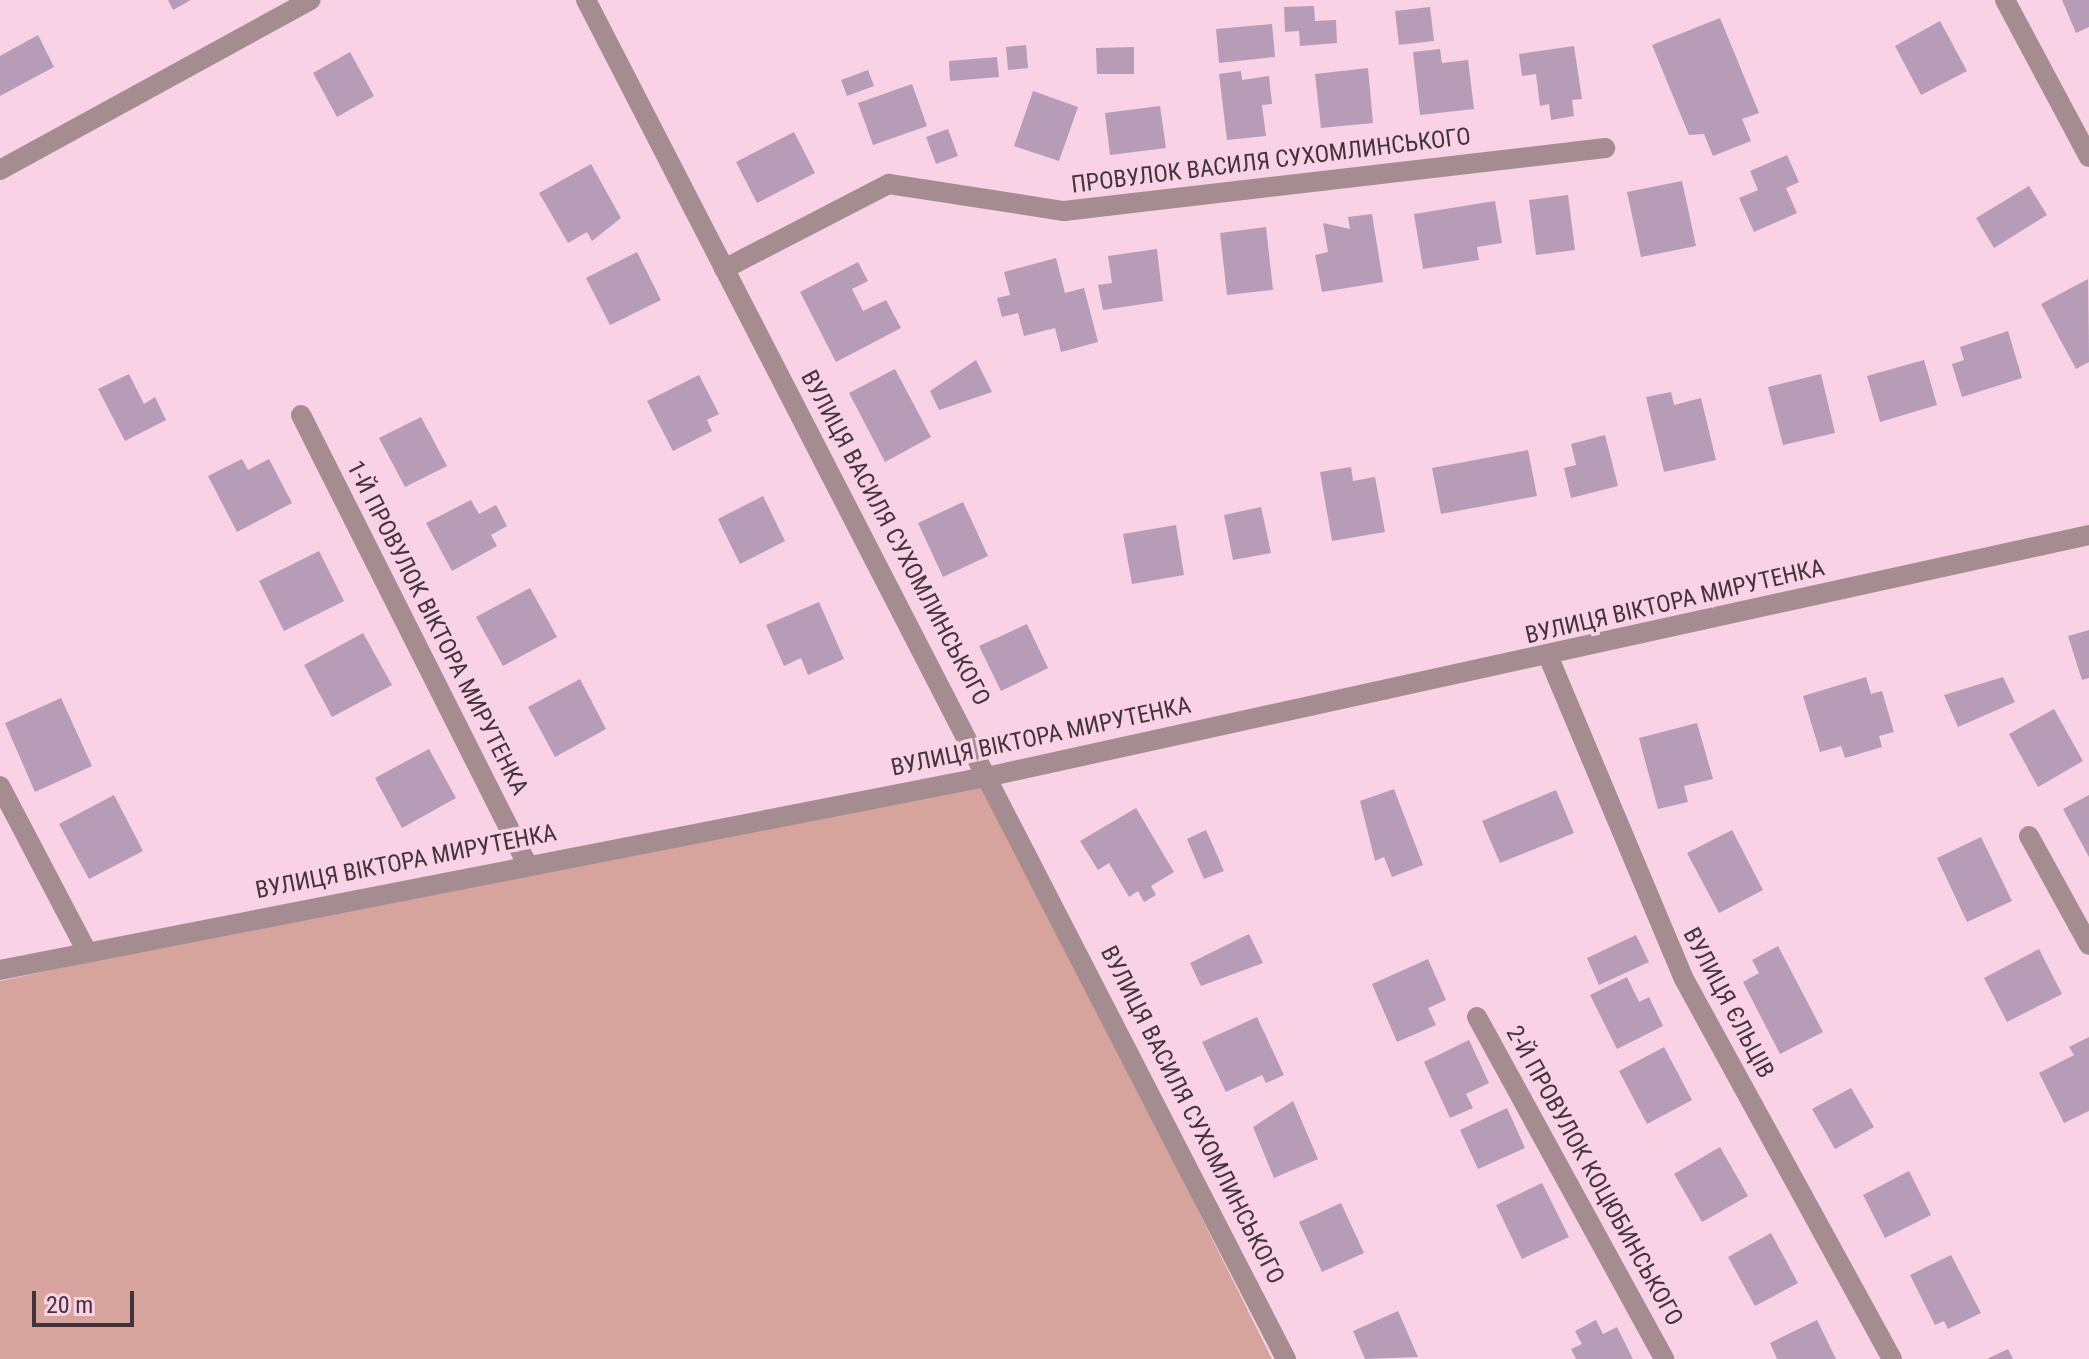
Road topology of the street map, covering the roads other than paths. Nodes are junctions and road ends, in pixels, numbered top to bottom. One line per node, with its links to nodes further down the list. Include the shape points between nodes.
1 (311, 0): 6 (street)
2 (586, 0): 7 (street, ВУЛИЦЯ ВАСИЛЯ СУХОМЛИНСЬКОГО)
3 (2005, 0): 5 (street)
4 (1605, 148): 7 (street, ПРОВУЛОК ВАСИЛЯ СУХОМЛИНСЬКОГО, via 1064,211 889,184)
5 (2089, 157)
6 (0, 170)
7 (724, 269): 11 (street, ВУЛИЦЯ ВАСИЛЯ СУХОМЛИНСЬКОГО)
8 (301, 415): 14 (street, 1-Й ПРОВУЛОК ВІКТОРА МИРУТЕНКА)
9 (2089, 535): 10 (street, ВУЛИЦЯ ВІКТОРА МИРУТЕНКА)
10 (1549, 658): 11 (street, ВУЛИЦЯ ВІКТОРА МИРУТЕНКА); 21 (street, ВУЛИЦЯ ЄЛЬЦІВ, via 1684,979)
11 (991, 776): 14 (street, ВУЛИЦЯ ВІКТОРА МИРУТЕНКА); 19 (street, ВУЛИЦЯ ВАСИЛЯ СУХОМЛИНСЬКОГО)
12 (0, 786): 16 (street)
13 (2029, 836): 15 (street)
14 (527, 864): 16 (street, ВУЛИЦЯ ВІКТОРА МИРУТЕНКА)
15 (2089, 945)
16 (87, 952): 17 (street, ВУЛИЦЯ ВІКТОРА МИРУТЕНКА)
17 (0, 970)
18 (1477, 1017): 20 (street, 2-Й ПРОВУЛОК КОЦЮБИНСЬКОГО)
19 (1286, 1359)
20 (1664, 1359)
21 (1892, 1359)

